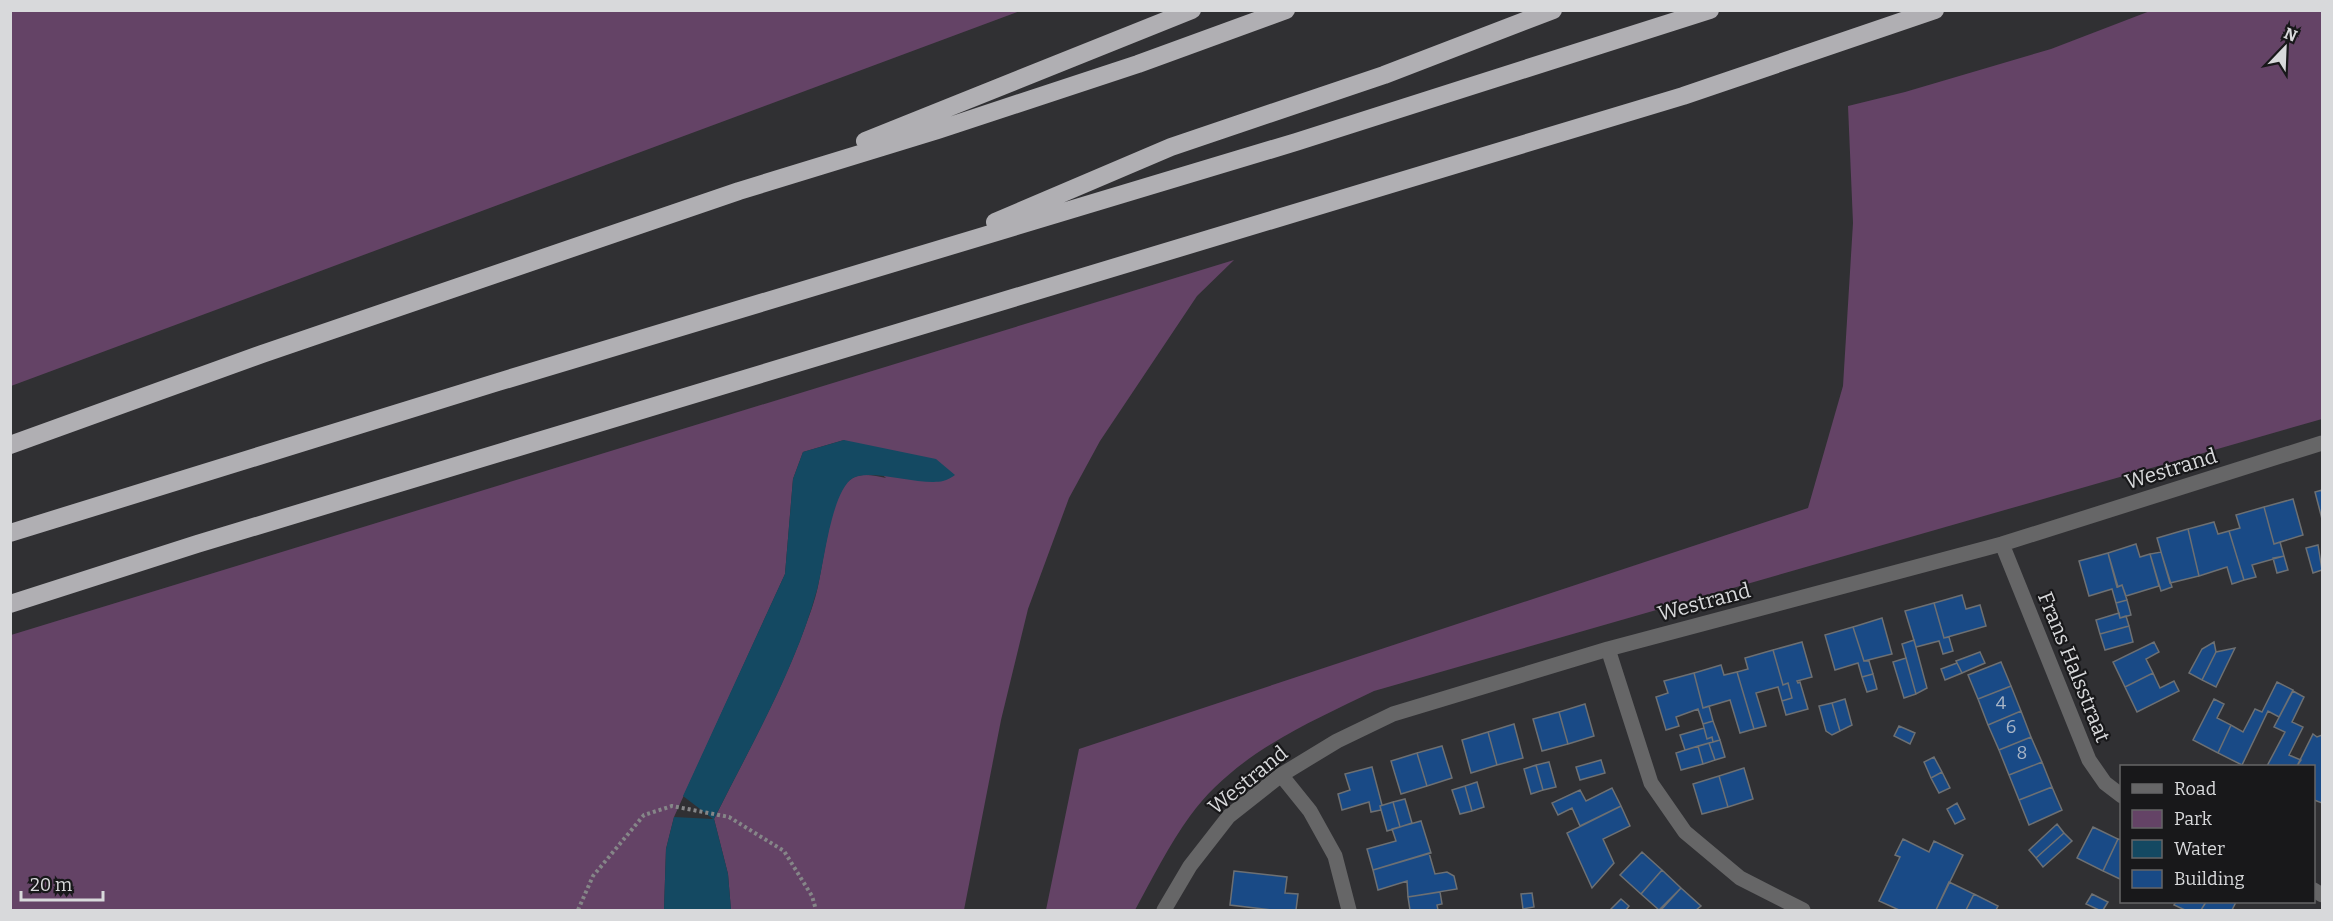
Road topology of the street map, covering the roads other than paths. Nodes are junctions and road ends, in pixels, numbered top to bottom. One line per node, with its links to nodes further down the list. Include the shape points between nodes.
1 (1192, 10): 6 (highway)
2 (1286, 10): 6 (highway, via 1049,93)
3 (1553, 10): 7 (highway, via 1383,75 1172,147)
4 (1710, 10): 7 (highway, via 1296,142)
5 (1935, 10): 12 (highway, via 1683,96 197,544)
6 (739, 191): 9 (highway, via 273,350)
7 (910, 258): 10 (highway)
8 (2322, 444): 11 (street, Westrand)
9 (10, 445)
10 (10, 533)
11 (2002, 544): 13 (street, Westrand); 15 (street, Frans Halsstraat, via 2083,747 2097,772)
12 (10, 604)
13 (1608, 649): 14 (street, Westrand, via 1393,714 1337,741); 18 (street, via 1651,783 1684,832 1740,878)
14 (1281, 775): 16 (street, Westrand, via 1229,816 1190,866); 17 (street, via 1310,811 1335,856)
15 (2120, 796)
16 (1164, 910)
17 (1349, 910)
18 (1803, 910)

